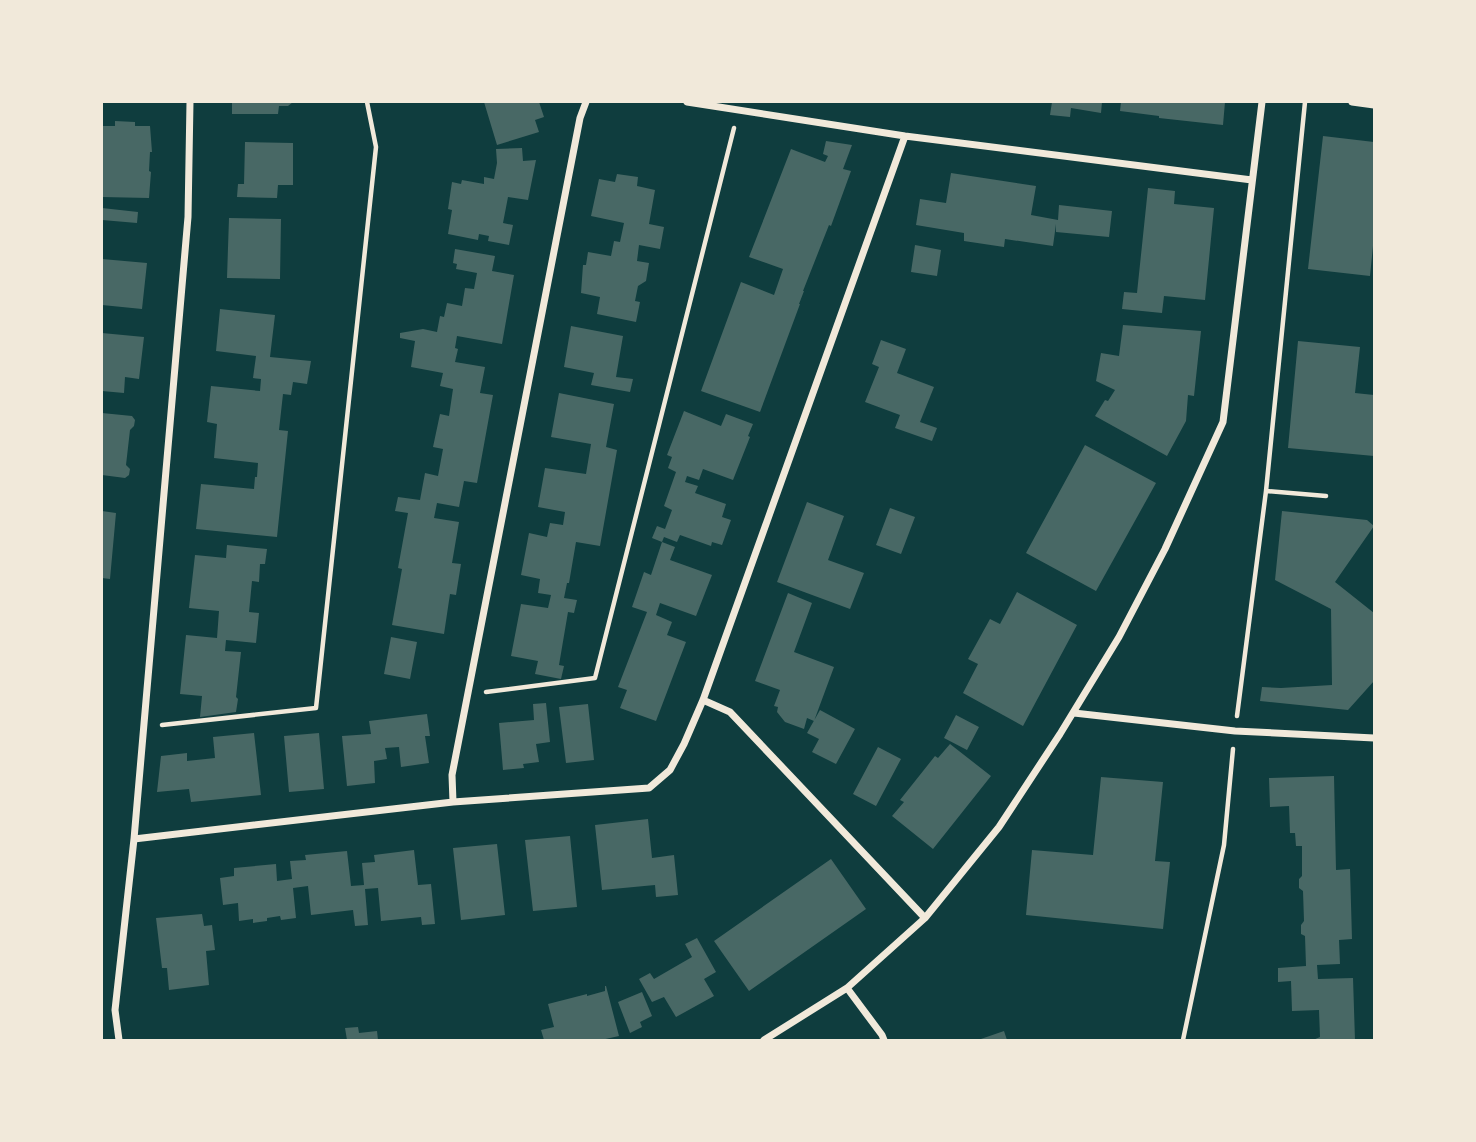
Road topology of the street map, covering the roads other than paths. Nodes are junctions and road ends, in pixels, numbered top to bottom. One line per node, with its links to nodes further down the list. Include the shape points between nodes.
1 (190, 102): 13 (street, via 188,217)
2 (586, 102): 12 (street, via 452,775)
3 (687, 102): 7 (street)
4 (1262, 102): 8 (street)
5 (1352, 102): 6 (street)
6 (1374, 105)
7 (905, 136): 8 (street); 9 (street)
8 (1252, 180): 10 (street, via 1223,422 1165,549)
9 (703, 701): 12 (street, via 670,770 649,788); 14 (street, via 730,712)
10 (1074, 713): 11 (street, via 1235,731); 14 (street, via 999,827)
11 (1374, 738)
12 (453, 802): 13 (street)
13 (134, 839): 16 (street, via 115,1010)
14 (925, 918): 15 (street)
15 (847, 988): 17 (street); 18 (street)
16 (119, 1041)
17 (764, 1041)
18 (884, 1041)

